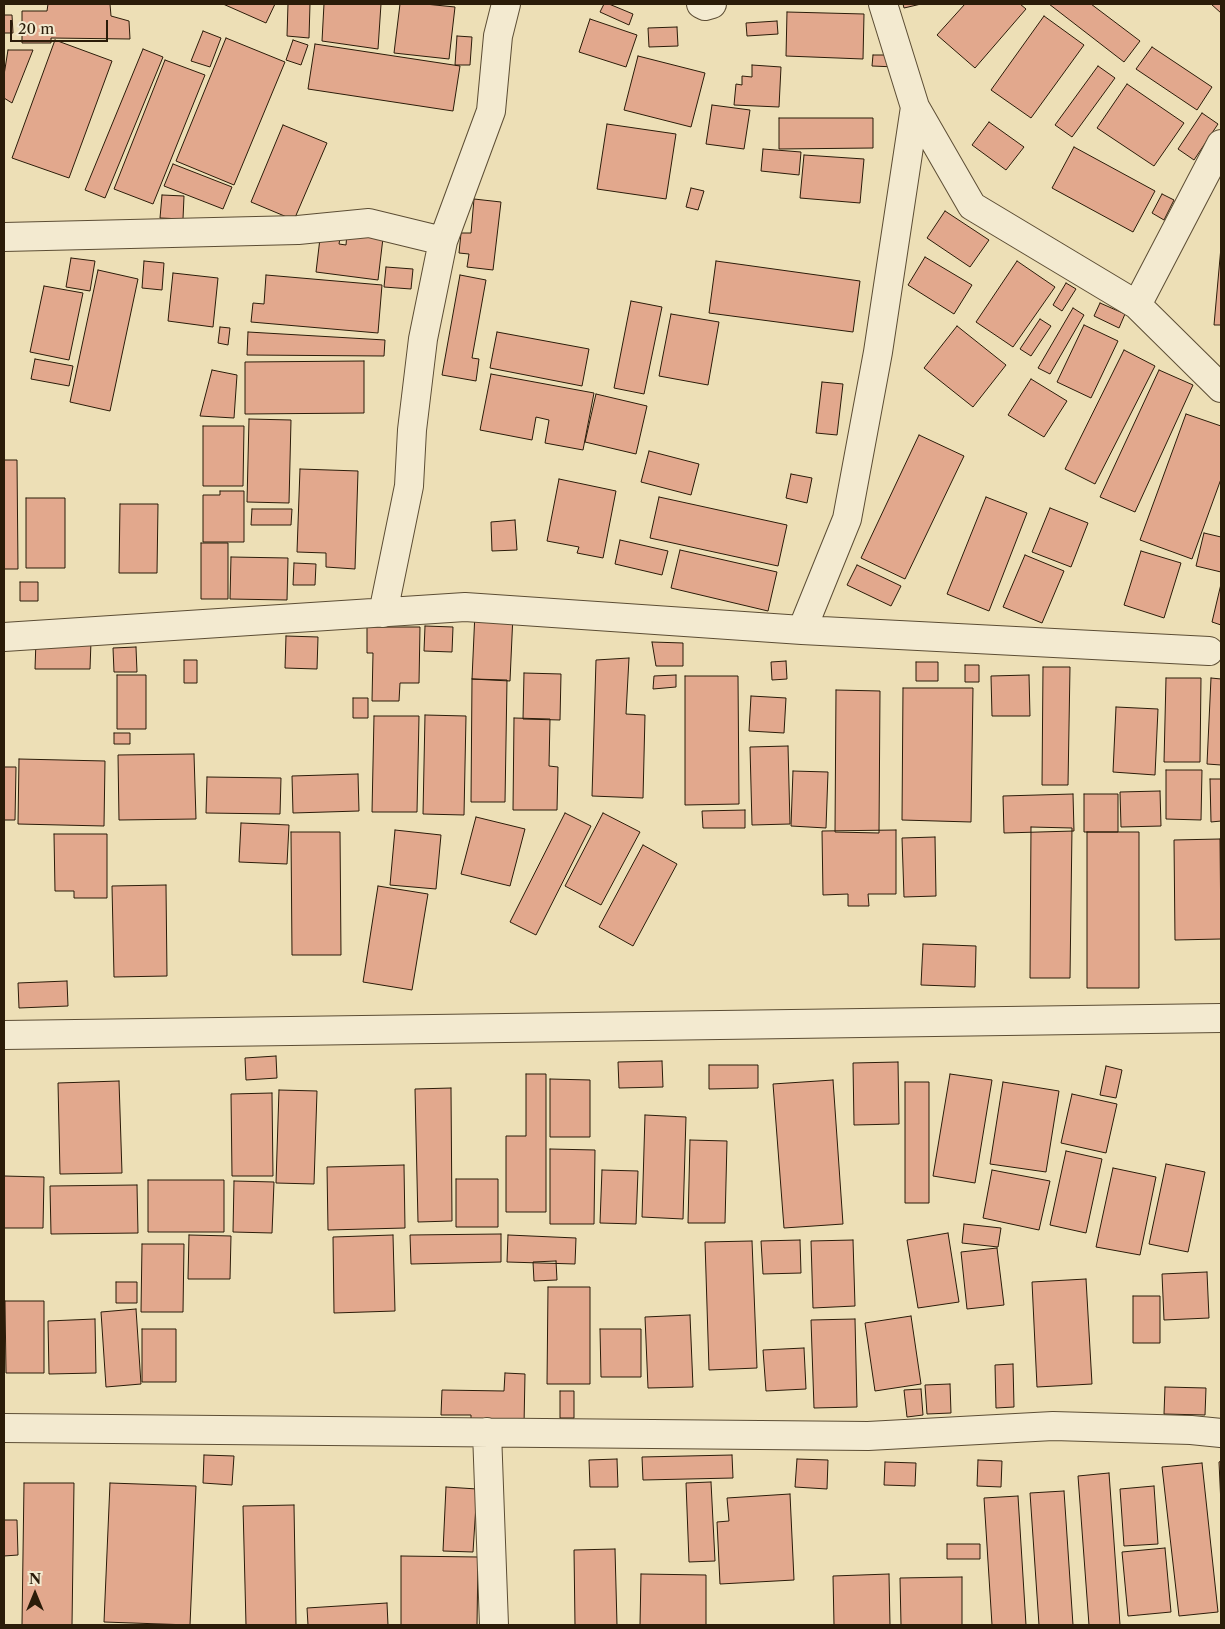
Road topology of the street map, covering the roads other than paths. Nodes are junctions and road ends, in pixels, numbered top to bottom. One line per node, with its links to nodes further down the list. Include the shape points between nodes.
1 (506, 4): 8 (street, via 498,36 491,111)
2 (701, 4): 3 (street)
3 (712, 4)
4 (883, 4): 5 (street)
5 (915, 107): 9 (street, via 972,206); 12 (street, via 878,352 847,519)
6 (1221, 144): 9 (street)
7 (4, 237): 8 (street, via 298,230 369,223)
8 (443, 242): 11 (street, via 423,339 409,486)
9 (1137, 305): 10 (street)
10 (1221, 388)
11 (383, 613): 12 (street, via 465,607); 13 (street)
12 (802, 630): 14 (street)
13 (4, 638)
14 (1209, 651)
15 (1221, 1018): 16 (street)
16 (4, 1035)
17 (4, 1428): 18 (street)
18 (487, 1432): 19 (street, via 868,1436 1053,1426); 20 (street)
19 (1221, 1433)
20 (494, 1625)

